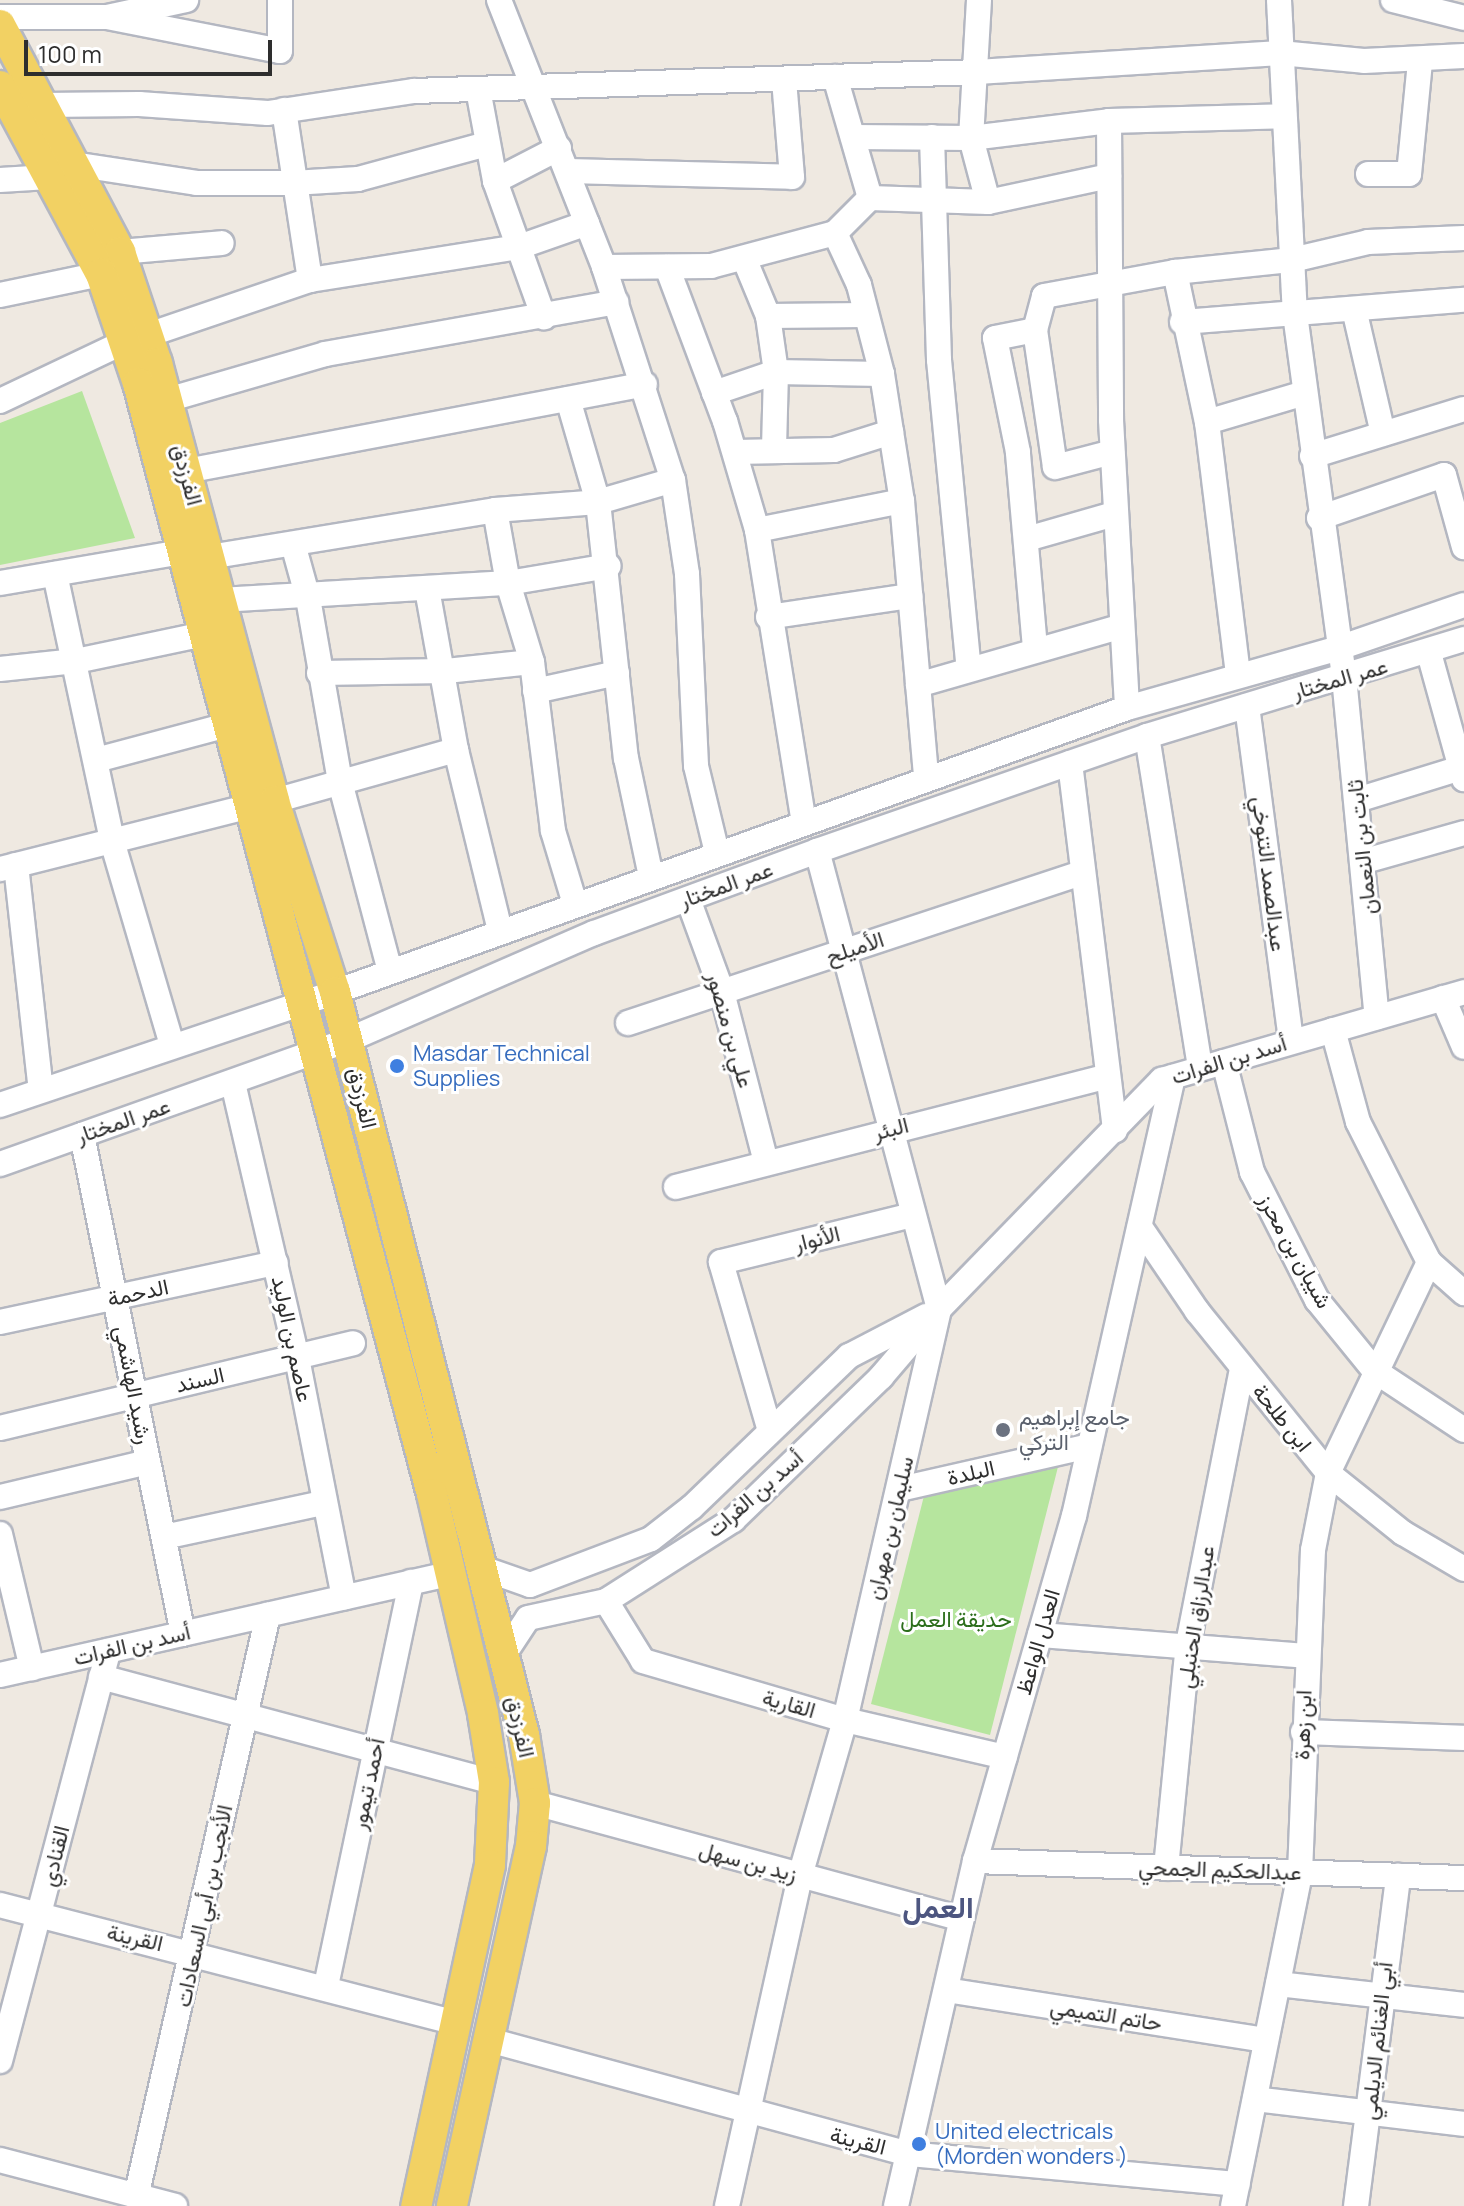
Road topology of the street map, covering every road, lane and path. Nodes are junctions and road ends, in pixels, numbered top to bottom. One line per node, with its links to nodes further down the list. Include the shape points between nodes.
1 (186, 0): 9 (street)
2 (280, 0): 9 (street, via 280,51)
3 (499, 0): 19 (street)
4 (979, 0): 15 (street)
5 (1393, 0): 10 (street)
6 (1277, 1): 12 (street, ثابت بن النعمان)
7 (29, 8): 8 (street); 9 (street)
8 (0, 17)
9 (107, 17)
10 (1464, 18)
11 (0, 25): 21 (main road, الفرزدق)
12 (1280, 53): 14 (street); 15 (street); 23 (street, ثابت بن النعمان)
13 (1464, 56): 14 (street)
14 (1420, 61): 31 (street, via 1409,174)
15 (977, 72): 16 (street); 27 (street)
16 (835, 77): 17 (street); 25 (street)
17 (784, 79): 19 (street); 29 (street, via 792,177)
18 (0, 86): 30 (main road, الفرزدق)
19 (537, 87): 20 (street); 29 (street)
20 (478, 89): 22 (street, via 414,91); 28 (street)
21 (42, 105): 22 (street); 30 (main road, الفرزدق)
22 (284, 110): 35 (street)
23 (1283, 116): 24 (street); 45 (street, ثابت بن النعمان)
24 (1109, 121): 27 (street); 32 (street)
25 (853, 137): 26 (street); 36 (street)
26 (932, 137): 27 (street); 37 (street)
27 (971, 138): 38 (street)
28 (487, 144): 34 (street); 35 (street, via 358,179)
29 (564, 159): 34 (street); 39 (street)
30 (61, 171): 33 (street); 35 (street, via 197,183); 46 (main road, الفرزدق)
31 (1368, 174)
32 (1109, 176): 38 (street); 51 (street)
33 (0, 180)
34 (495, 181): 43 (street)
35 (293, 183): 50 (street)
36 (870, 198): 37 (street); 40 (street)
37 (932, 202): 38 (street); 110 (street, via 939,360)
38 (988, 202)
39 (587, 223): 43 (street); 47 (street)
40 (835, 233): 44 (street); 57 (street, via 859,285)
41 (1464, 238): 45 (street, via 1368,242)
42 (222, 243): 46 (street)
43 (519, 247): 50 (street); 59 (street)
44 (744, 258): 48 (street, via 711,266); 58 (street)
45 (1292, 260): 49 (street); 56 (street, ثابت بن النعمان)
46 (111, 263): 52 (street); 62 (main road, الفرزدق)
47 (604, 267): 48 (street); 54 (street)
48 (667, 267): 66 (street)
49 (1175, 272): 51 (street); 60 (street)
50 (310, 280): 62 (street)
51 (1109, 285): 61 (street, via 1044,296); 77 (street)
52 (0, 295)
53 (1464, 300): 55 (street)
54 (616, 302): 59 (street); 65 (street)
55 (1354, 309): 56 (street); 74 (street)
56 (1295, 314): 60 (street); 67 (street, ثابت بن النعمان)
57 (866, 315): 58 (street); 64 (street)
58 (768, 316): 63 (street)
59 (544, 318): 69 (street, via 325,354)
60 (1182, 322): 72 (street)
61 (1035, 330): 77 (street, via 1055,467); 87 (street, via 995,338 1018,452)
62 (136, 338): 69 (main road, الفرزدق); 70 (street); 90 (main road, الفرزدق)
63 (776, 372): 64 (street); 66 (street); 75 (street)
64 (882, 374): 73 (street)
65 (645, 384): 68 (street); 80 (street)
66 (714, 393): 76 (street)
67 (1304, 393): 72 (street); 78 (street, ثابت بن النعمان)
68 (568, 399): 79 (street); 82 (street)
69 (167, 400): 79 (main road, الفرزدق)
70 (0, 401)
71 (1464, 409): 74 (street)
72 (1207, 422): 114 (street)
73 (891, 432): 75 (street, via 834,450); 81 (street)
74 (1383, 434): 78 (street)
75 (774, 450): 76 (street)
76 (735, 452): 86 (street)
77 (1112, 452): 84 (street)
78 (1312, 456): 85 (street, ثابت بن النعمان)
79 (186, 471): 90 (main road, الفرزدق)
80 (673, 480): 82 (street); 134 (street, via 685,549 696,766)
81 (902, 501): 86 (street); 96 (street)
82 (598, 502): 83 (street); 91 (street)
83 (495, 510): 88 (street); 94 (street)
84 (1114, 514): 87 (street); 101 (street)
85 (1319, 518): 89 (street, via 1444,475); 105 (street, ثابت بن النعمان)
86 (757, 530): 100 (street)
87 (1027, 539): 104 (street)
88 (293, 544): 90 (street); 97 (street)
89 (1464, 547)
90 (196, 554): 92 (street); 98 (main road, الفرزدق); 102 (main road, الفرزدق)
91 (609, 566): 94 (street); 113 (street)
92 (55, 574): 93 (street); 107 (street)
93 (0, 583)
94 (508, 583): 95 (street); 108 (street)
95 (427, 589): 97 (street); 111 (street)
96 (910, 596): 100 (street); 116 (street)
97 (308, 598): 98 (street); 112 (street)
98 (220, 600): 129 (main road, الفرزدق)
99 (1464, 605): 105 (street, عمر المختار)
100 (768, 617): 130 (street)
101 (1119, 627): 104 (street); 119 (street)
102 (204, 634): 107 (street); 120 (main road, الفرزدق)
103 (1464, 639): 106 (street, عمر المختار)
104 (1035, 648): 110 (street)
105 (1339, 648): 114 (street, عمر المختار); 115 (street, ثابت بن النعمان)
106 (1429, 653): 115 (street, عمر المختار); 125 (street)
107 (76, 661): 109 (street); 123 (street)
108 (532, 662): 111 (street); 117 (street)
109 (0, 669)
110 (969, 669): 116 (street)
111 (446, 671): 112 (street); 122 (street)
112 (319, 673): 127 (street)
113 (617, 673): 117 (street); 138 (street, via 626,758)
114 (1238, 673): 119 (street, عمر المختار)
115 (1344, 677): 118 (street, عمر المختار); 128 (street, ثابت بن النعمان)
116 (918, 685): 126 (street)
117 (535, 691): 140 (street, via 553,831)
118 (1247, 706): 121 (street, عمر المختار); 152 (street, عبدالصمد التنوخي)
119 (1127, 708): 126 (street, عمر المختار)
120 (228, 725): 123 (street); 129 (main road, الفرزدق)
121 (1147, 736): 124 (street, عمر المختار); 156 (street, شيبان بن محرز)
122 (456, 750): 127 (street); 141 (street)
123 (96, 760): 132 (street)
124 (1070, 763): 133 (street, عمر المختار); 137 (street)
125 (1463, 771): 128 (street)
126 (926, 777): 130 (street, عمر المختار)
127 (340, 782): 129 (street); 143 (street)
128 (1357, 800): 135 (street, ثابت بن النعمان)
129 (262, 804): 132 (street); 144 (main road, الفرزدق); 147 (main road, الفرزدق)
130 (804, 822): 134 (street, عمر المختار)
131 (1464, 833): 135 (street)
132 (112, 841): 136 (street); 153 (street)
133 (817, 851): 139 (street, عمر المختار); 142 (street, سليمان بن مهران)
134 (717, 853): 138 (street, عمر المختار)
135 (1365, 861): 148 (street, ثابت بن النعمان)
136 (8, 867): 160 (street)
137 (1081, 873): 142 (street, الأميلح); 157 (street)
138 (651, 877): 140 (street, عمر المختار)
139 (688, 899): 145 (street, علي بن منصور); 151 (street, عمر المختار, via 594,933)
140 (575, 904): 141 (street, عمر المختار)
141 (500, 931): 143 (street, عمر المختار)
142 (848, 951): 145 (street, الأميلح); 162 (street, سليمان بن مهران)
143 (390, 971): 144 (street, عمر المختار)
144 (335, 992): 147 (street, عمر المختار); 151 (main road, الفرزدق)
145 (722, 992): 149 (street, الأميلح); 165 (street, علي بن منصور)
146 (1454, 995): 148 (street, أسد بن الفرات); 154 (street)
147 (301, 1000): 153 (street, عمر المختار); 155 (main road, الفرزدق)
148 (1377, 1017): 150 (street, أسد بن الفرات)
149 (628, 1023)
150 (1333, 1030): 152 (street, أسد بن الفرات); 170 (street, via 1358,1122)
151 (348, 1040): 155 (street, عمر المختار); 193 (main road, الفرزدق)
152 (1291, 1041): 156 (street, أسد بن الفرات)
153 (172, 1045): 160 (street, عمر المختار)
154 (1464, 1047)
155 (314, 1053): 159 (street, عمر المختار); 193 (main road, الفرزدق)
156 (1212, 1065): 158 (street, أسد بن الفرات); 179 (street, شيبان بن محرز, via 1252,1172 1317,1300)
157 (1107, 1076): 162 (street, البئر); 163 (street)
158 (1173, 1077): 163 (street, أسد بن الفرات, via 1162,1080); 169 (street, العدل الواعظ)
159 (233, 1083): 164 (street, عمر المختار); 171 (street, عاصم بن الوليد)
160 (41, 1090): 161 (street, عمر المختار)
161 (0, 1105)
162 (893, 1128): 165 (street, البئر); 168 (street, سليمان بن مهران)
163 (1115, 1130): 174 (street, أسد بن الفرات)
164 (82, 1135): 166 (street, عمر المختار); 173 (street, رشيد الهاشمي)
165 (766, 1162): 167 (street, البئر)
166 (0, 1164)
167 (676, 1187)
168 (913, 1215): 174 (street, سليمان بن مهران); 183 (street, الأنوار, via 721,1262)
169 (1140, 1227): 178 (street, ابن طلحة); 184 (street, العدل الواعظ)
170 (1429, 1262): 172 (street); 179 (street, ابن زهرة)
171 (276, 1263): 173 (street, الدحمة); 177 (street, عاصم بن الوليد)
172 (1464, 1293)
173 (115, 1297): 175 (street, الدحمة); 180 (street, رشيد الهاشمي)
174 (939, 1309): 183 (street, أسد بن الفرات, via 849,1356); 187 (street, سليمان بن مهران); 196 (street, أسد بن الفرات, via 881,1377 733,1520)
175 (0, 1322)
176 (353, 1343): 177 (street, السند)
177 (297, 1358): 180 (street, السند); 189 (street, عاصم بن الوليد)
178 (1242, 1368): 186 (street, ابن طلحة); 200 (street, عبدالرزاق الحنبلي)
179 (1375, 1371): 182 (street, شيبان بن محرز); 186 (street, ابن زهرة)
180 (135, 1396): 181 (street, السند); 185 (street, رشيد الهاشمي)
181 (0, 1428)
182 (1464, 1430)
183 (770, 1431): 193 (street, أسد بن الفرات, via 651,1539 530,1585)
184 (1089, 1446): 187 (street, البلدة); 199 (street, العدل الواعظ)
185 (148, 1462): 188 (street); 191 (street, رشيد الهاشمي)
186 (1328, 1473): 192 (street, ابن طلحة, via 1403,1533); 203 (street, ابن زهرة, via 1313,1550)
187 (900, 1489): 208 (street, سليمان بن مهران)
188 (0, 1497)
189 (322, 1503): 191 (street); 195 (street, عاصم بن الوليد)
190 (0, 1534): 204 (street)
191 (164, 1537): 198 (street, رشيد الهاشمي)
192 (1464, 1569)
193 (465, 1570): 194 (street, أسد بن الفرات); 202 (main road, الفرزدق); 213 (main road, الفرزدق)
194 (411, 1582): 195 (street, أسد بن الفرات); 211 (street, أحمد تيمور)
195 (344, 1597): 197 (street, أسد بن الفرات)
196 (606, 1601): 202 (street, أسد بن الفرات, via 528,1618); 208 (street, القارية, via 643,1661)
197 (268, 1615): 198 (street, أسد بن الفرات); 207 (street, الأنجب بن أبي السعادات)
198 (183, 1634): 201 (street, أسد بن الفرات)
199 (1040, 1635): 200 (street); 212 (street, العدل الواعظ)
200 (1188, 1644): 203 (street); 216 (street, عبدالرزاق الحنبلي)
201 (108, 1651): 204 (street, أسد بن الفرات); 206 (street, القنادي)
202 (503, 1656): 214 (main road, الفرزدق)
203 (1306, 1656): 209 (street, ابن زهرة)
204 (32, 1668): 205 (street, أسد بن الفرات)
205 (0, 1675)
206 (101, 1677): 207 (street); 222 (street, القنادي)
207 (245, 1715): 211 (street); 224 (street, الأنجب بن أبي السعادات)
208 (845, 1720): 212 (street, القارية); 218 (street, سليمان بن مهران)
209 (1303, 1732): 210 (street); 217 (street, ابن زهرة)
210 (1464, 1738)
211 (374, 1750): 213 (street); 226 (street, أحمد تيمور)
212 (1005, 1757): 215 (street, العدل الواعظ)
213 (494, 1782): 230 (main road, الفرزدق, via 490,1865)
214 (535, 1803): 218 (street, زيد بن سهل); 231 (main road, الفرزدق)
215 (975, 1861): 216 (street, عبدالحكيم الجمحي); 223 (street, العدل الواعظ)
216 (1166, 1868): 217 (street, عبدالحكيم الجمحي)
217 (1300, 1873): 219 (street, عبدالحكيم الجمحي); 225 (street, ابن زهرة)
218 (800, 1876): 223 (street, زيد بن سهل); 235 (street, سليمان بن مهران)
219 (1398, 1876): 220 (street, عبدالحكيم الجمحي); 228 (street, أبي الغنائم الديلمي)
220 (1464, 1878)
221 (0, 1905): 222 (street, القرينة)
222 (40, 1916): 224 (street, القرينة); 233 (street, القنادي)
223 (962, 1919): 227 (street, العدل الواعظ)
224 (195, 1952): 226 (street, القرينة); 241 (street, الأنجب بن أبي السعادات)
225 (1278, 1984): 228 (street); 232 (street, ابن زهرة)
226 (326, 1986): 230 (street, القرينة)
227 (946, 1990): 232 (street, حاتم التميمي); 238 (street, العدل الواعظ)
228 (1380, 1995): 229 (street); 236 (street, أبي الغنائم الديلمي)
229 (1464, 2005)
230 (454, 2022): 243 (main road, الفرزدق)
231 (489, 2040): 235 (street, القرينة); 244 (main road, الفرزدق)
232 (1266, 2040): 234 (street, ابن زهرة)
233 (0, 2061)
234 (1255, 2099): 236 (street); 240 (street, ابن زهرة)
235 (747, 2113): 238 (street, القرينة); 245 (street, سليمان بن مهران)
236 (1369, 2113): 237 (street); 247 (street, أبي الغنائم الديلمي)
237 (1464, 2124)
238 (908, 2154): 240 (street, القرينة); 246 (street, العدل الواعظ)
239 (0, 2160): 241 (street)
240 (1236, 2195)
241 (136, 2197): 242 (street)
242 (175, 2206)
243 (416, 2206)
244 (452, 2206)
245 (727, 2206)
246 (896, 2206)
247 (1356, 2206)

